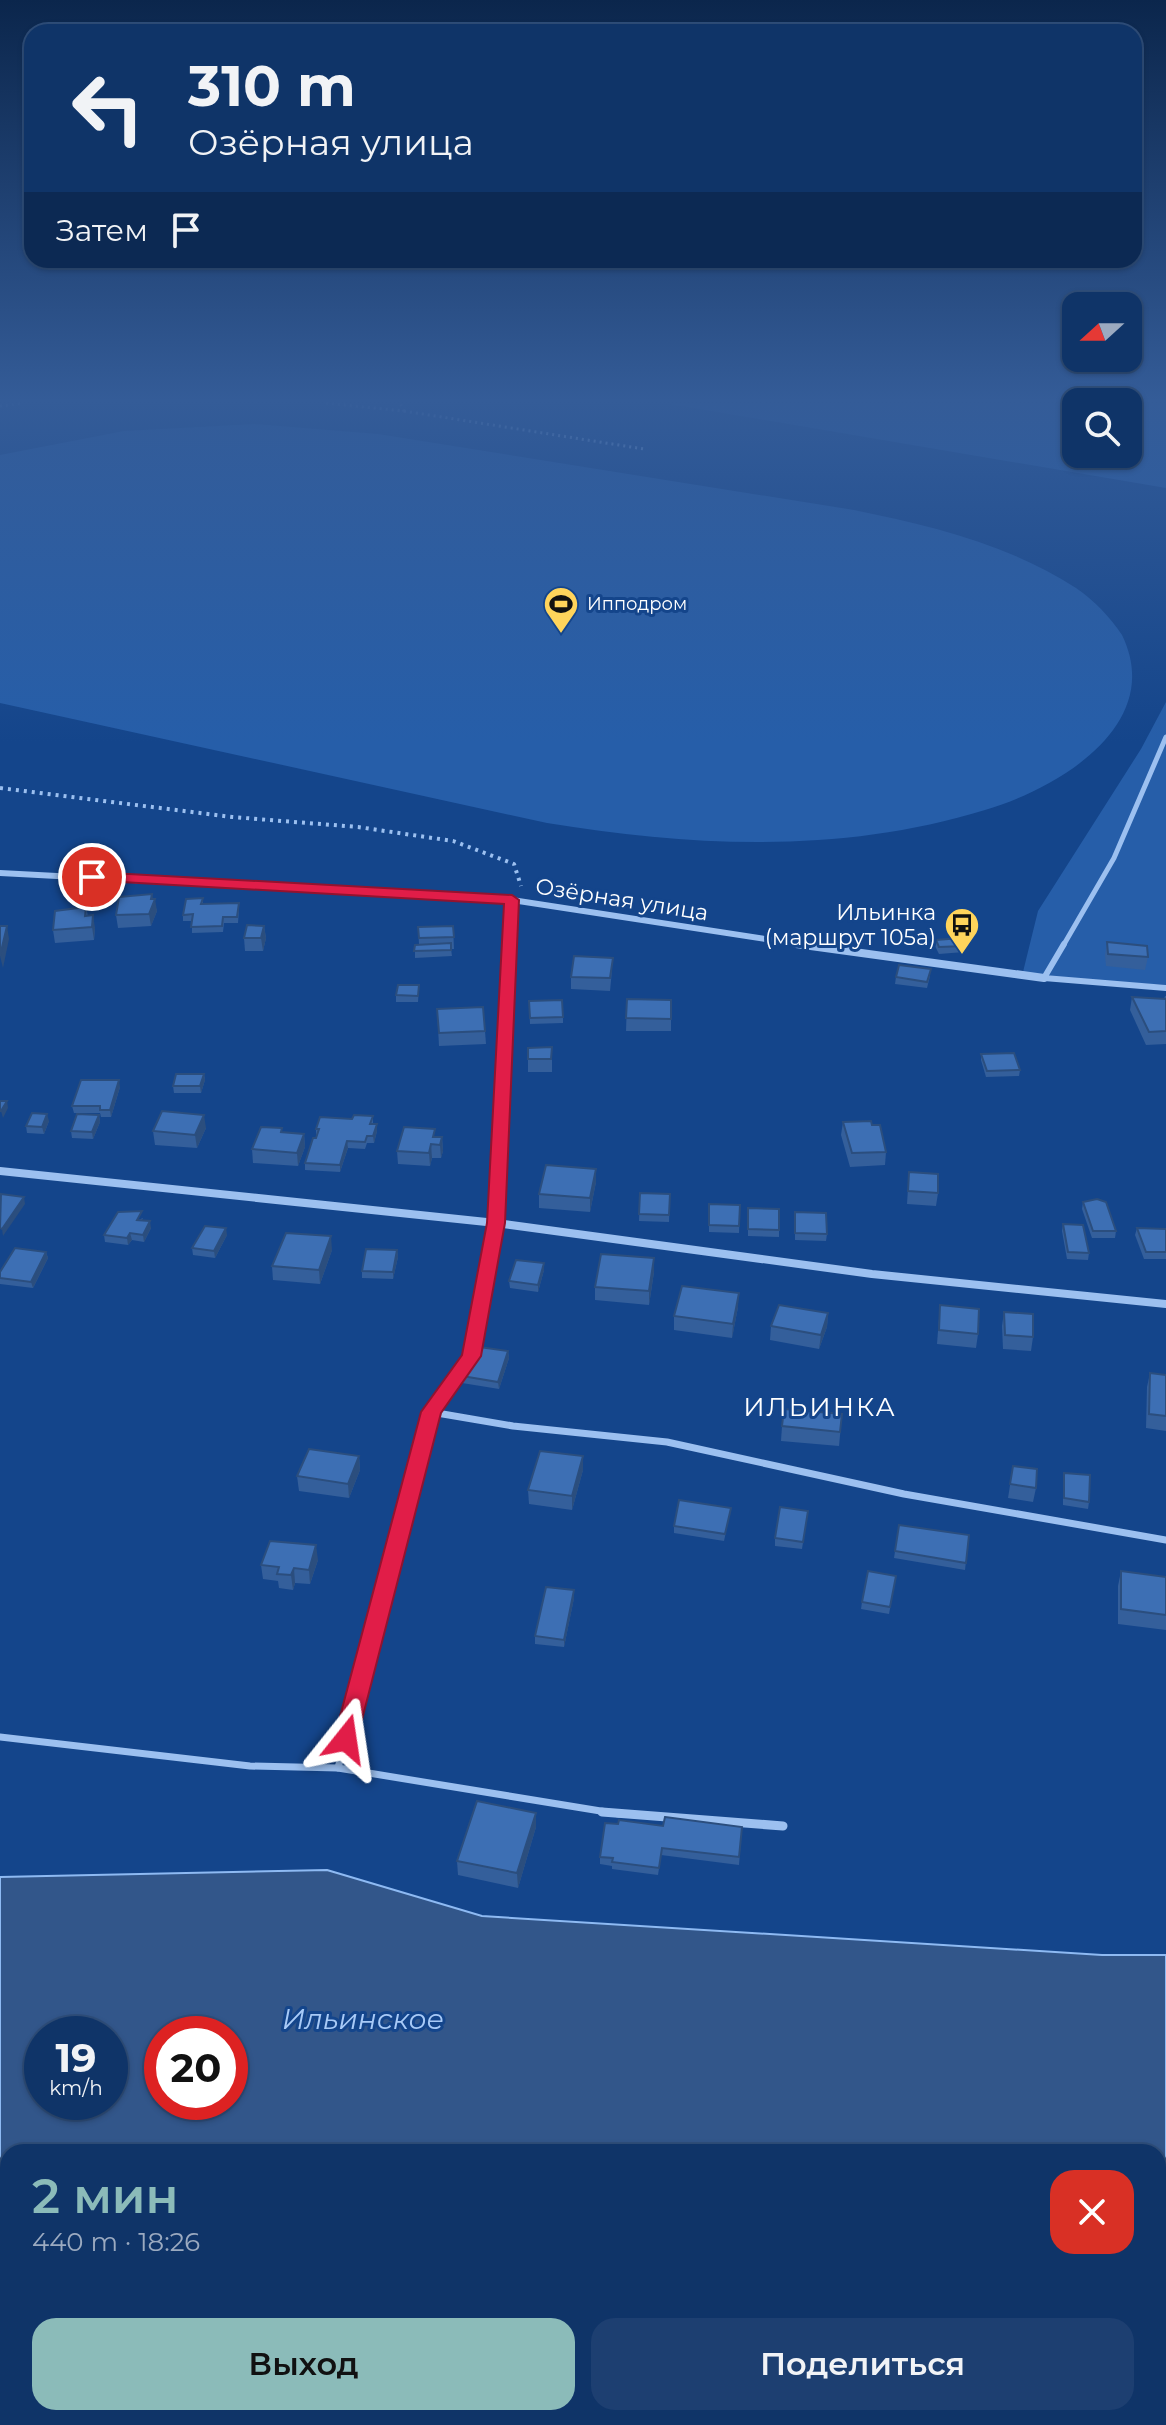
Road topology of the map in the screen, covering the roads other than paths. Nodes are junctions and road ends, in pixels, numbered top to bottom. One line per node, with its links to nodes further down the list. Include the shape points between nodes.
1 (1166, 737): 4 (lane, via 1114,858)
2 (0, 873): 3 (street, Озёрная улица)
3 (512, 900): 4 (street, Озёрная улица); 7 (street)
4 (1044, 978): 5 (lane)
5 (1166, 988)
6 (0, 1171): 7 (street)
7 (496, 1223): 8 (street, via 872,1274); 9 (lane, via 472,1356)
8 (1166, 1304)
9 (431, 1412): 10 (lane, via 667,1442 904,1494); 12 (lane)
10 (1166, 1540)
11 (0, 1737): 12 (lane, via 250,1766)
12 (338, 1768): 13 (lane, via 610,1813)
13 (783, 1826)

